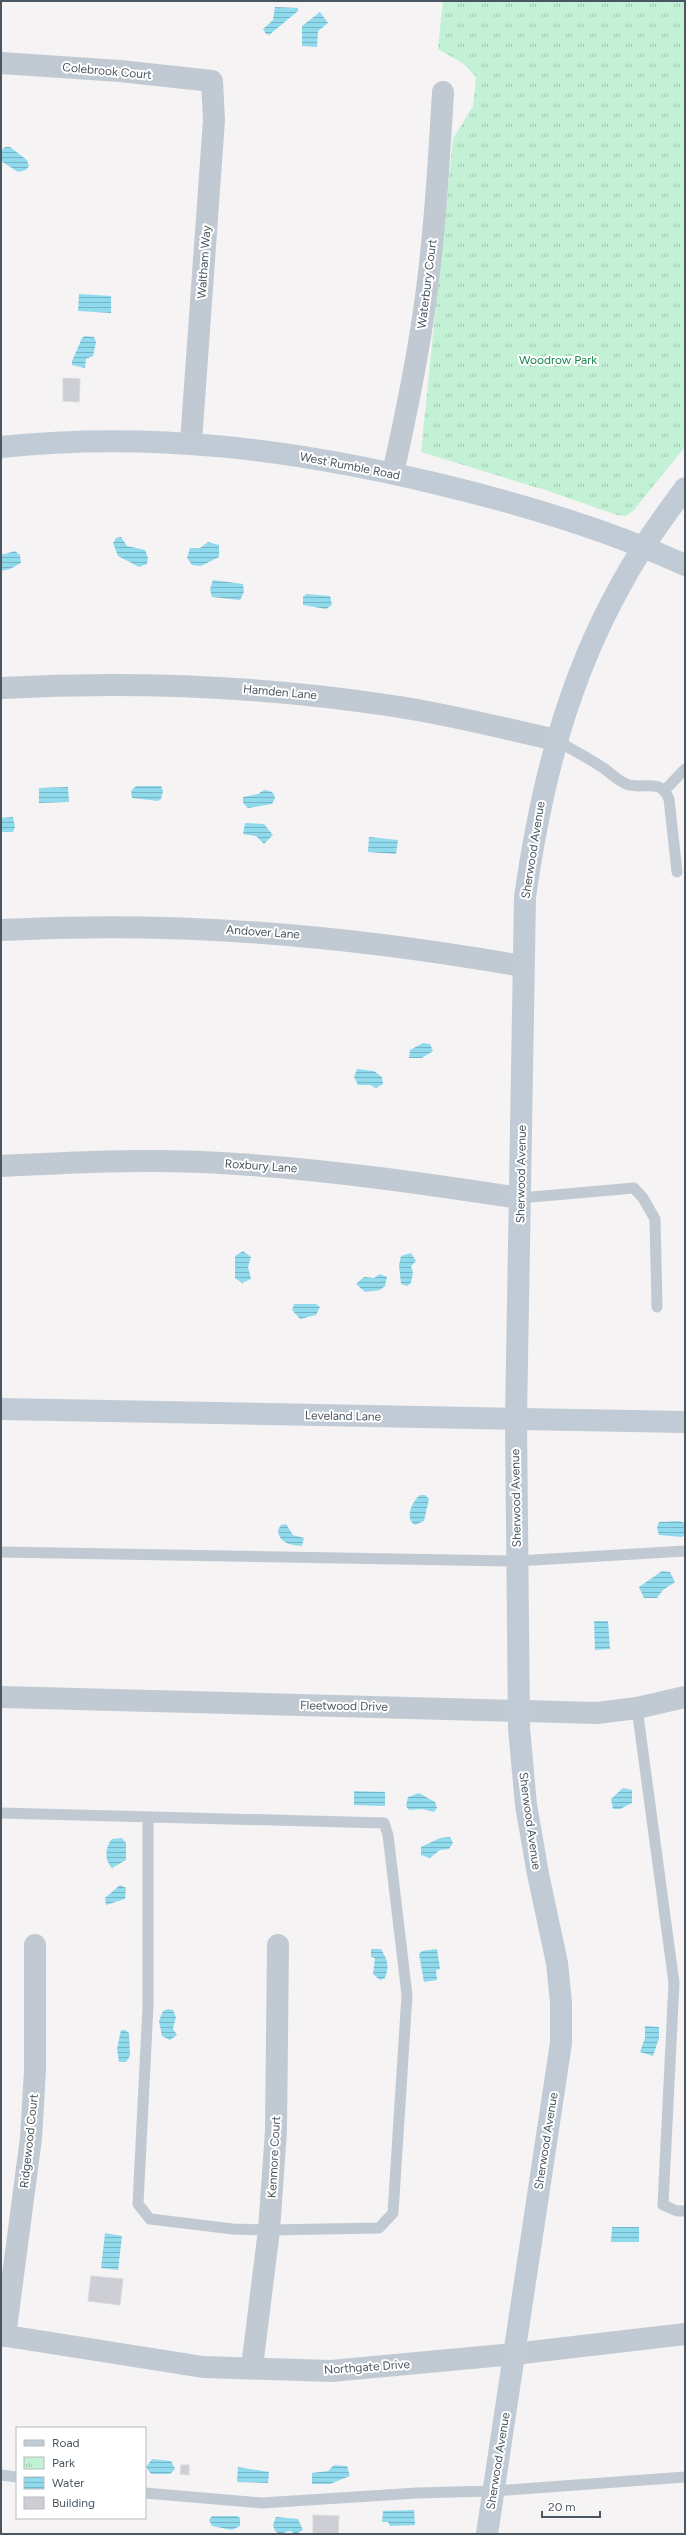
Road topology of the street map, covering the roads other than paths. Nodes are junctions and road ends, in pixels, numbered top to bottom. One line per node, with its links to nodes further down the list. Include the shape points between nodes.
1 (1, 64): 2 (street, Colebrook Court, via 120,71)
2 (212, 81): 4 (street, Waltham Way, via 214,120)
3 (443, 92): 6 (street, Waterbury Court, via 436,206 426,297 412,383)
4 (191, 442): 5 (street, West Rumble Road, via 101,440); 6 (street, West Rumble Road, via 294,455)
5 (1, 447)
6 (393, 473): 8 (street, West Rumble Road, via 573,521)
7 (685, 488): 8 (street, Sherwood Avenue)
8 (644, 546): 9 (street, West Rumble Road); 11 (street, Sherwood Avenue, via 597,631 574,686)
9 (685, 565)
10 (1, 688): 11 (street, Hamden Lane, via 135,684 226,687 313,695 409,709)
11 (556, 740): 13 (lane, via 606,770 618,781 630,785 658,786); 16 (street, Sherwood Avenue, via 535,828 525,897)
12 (685, 770): 13 (lane)
13 (665, 790): 14 (lane, via 669,799)
14 (677, 872)
15 (1, 930): 16 (street, Andover Lane, via 153,927 250,930 332,937)
16 (522, 966): 18 (street, Sherwood Avenue, via 524,1009)
17 (1, 1166): 18 (street, Roxbury Lane, via 131,1161 236,1164 331,1171)
18 (520, 1198): 19 (lane, via 634,1188 655,1219); 21 (street, Sherwood Avenue)
19 (657, 1307)
20 (1, 1408): 21 (street, Leveland Lane)
21 (516, 1419): 22 (street, Leveland Lane); 25 (street, Sherwood Avenue)
22 (685, 1422)
23 (685, 1551): 25 (lane)
24 (1, 1552): 25 (lane)
25 (517, 1561): 29 (street, Sherwood Avenue)
26 (685, 1697): 28 (street, Fleetwood Drive)
27 (1, 1698): 29 (street, Fleetwood Drive)
28 (637, 1708): 29 (street, Fleetwood Drive, via 597,1713); 34 (lane, via 674,1983 664,2205 677,2211)
29 (519, 1710): 38 (street, Sherwood Avenue, via 526,1805 557,1963 561,2035)
30 (1, 1813): 31 (lane)
31 (148, 1817): 35 (lane, via 148,2006 138,2204 150,2219 232,2229); 35 (lane, via 384,1823 388,1836 407,1994 393,2213 379,2228)
32 (34, 1945): 37 (street, Ridgewood Court, via 35,2070 31,2138)
33 (278, 1945): 35 (street, Kenmore Court, via 278,2070)
34 (685, 2210)
35 (269, 2230): 39 (street, Kenmore Court)
36 (685, 2334): 38 (street, Northgate Drive)
37 (3, 2335): 39 (street, Northgate Drive, via 203,2367)
38 (514, 2354): 39 (street, Northgate Drive, via 331,2371); 43 (street, Sherwood Avenue)
39 (252, 2367)
40 (1, 2475): 41 (lane)
41 (16, 2477)
42 (685, 2477): 43 (lane)
43 (493, 2491): 44 (lane, via 262,2503); 45 (street, Sherwood Avenue)
44 (146, 2493)
45 (487, 2534)

